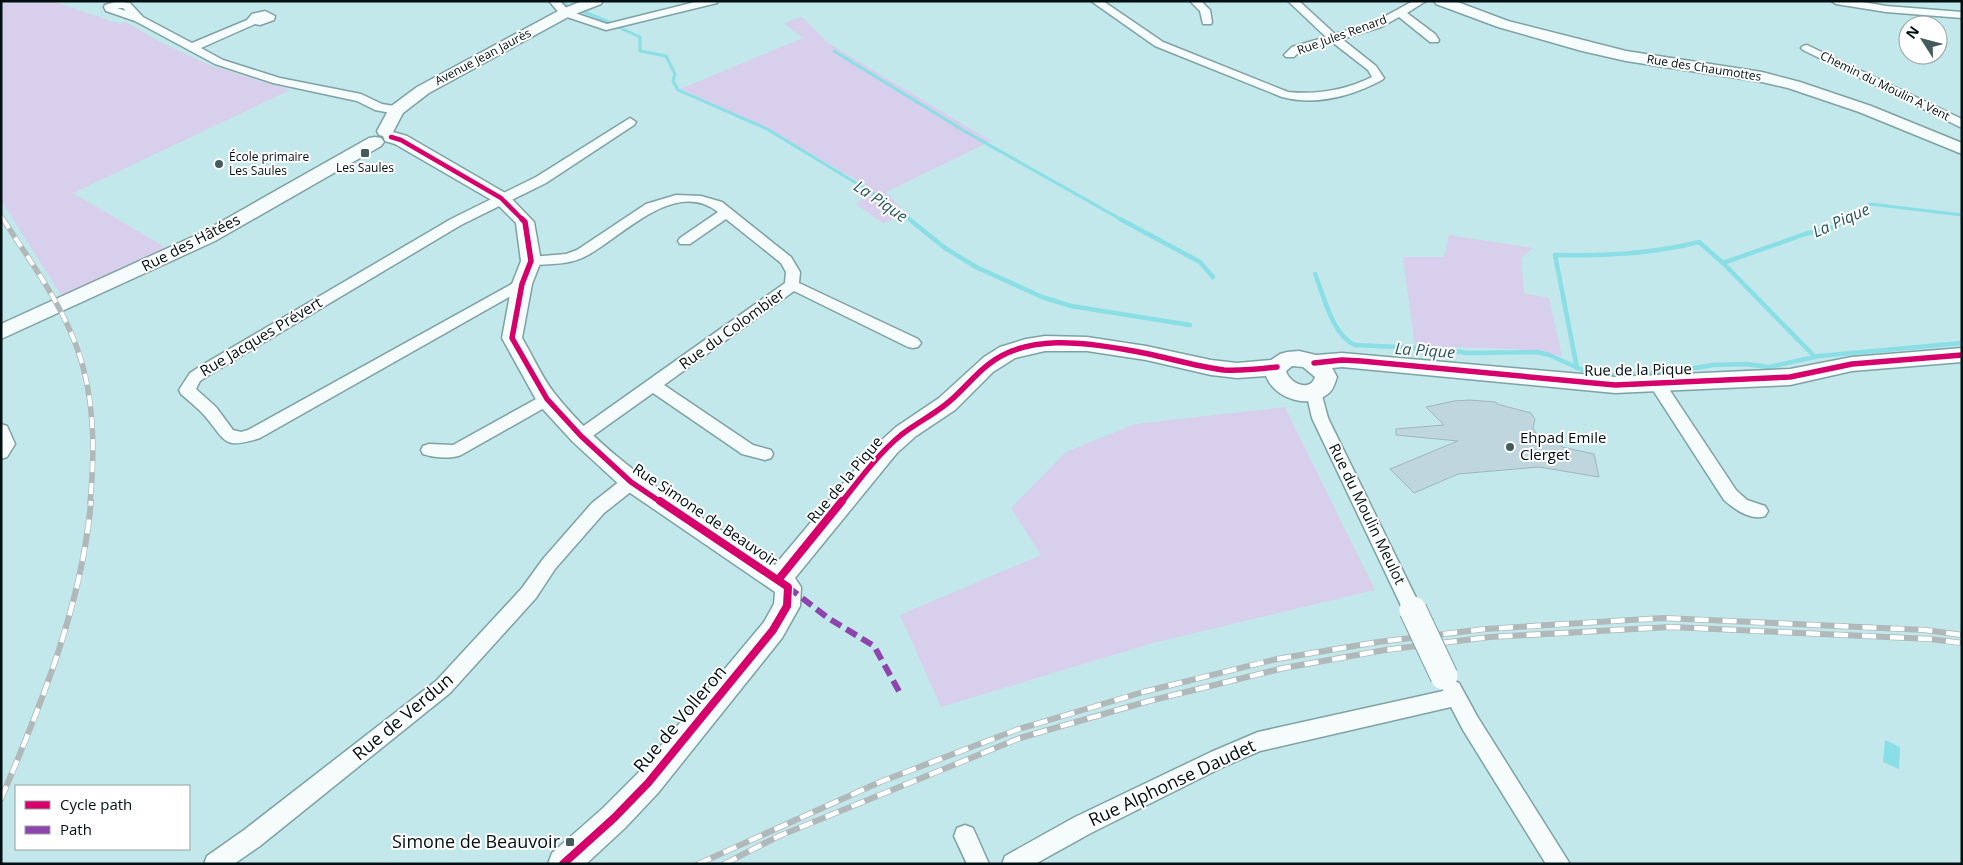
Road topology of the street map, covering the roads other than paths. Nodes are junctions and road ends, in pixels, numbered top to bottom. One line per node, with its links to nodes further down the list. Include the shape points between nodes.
1 (596, 1): 9 (street, Avenue Jean Jaurès)
2 (713, 1): 9 (street, via 606,27)
3 (1096, 1): 15 (street, via 1167,48 1266,88 1298,97 1333,96 1378,78 1372,68)
4 (1195, 1): 14 (street, via 1204,10)
5 (1293, 1): 15 (street)
6 (1421, 1): 10 (street, Rue Jules Renard)
7 (1441, 1): 24 (street, Rue des Chaumottes, via 1503,24 1582,46 1794,85 1865,109)
8 (1836, 1): 11 (street, via 1886,10)
9 (560, 7): 20 (street, Avenue Jean Jaurès)
10 (1400, 13): 15 (street, Rue Jules Renard, via 1377,25); 16 (street)
11 (1962, 16)
12 (139, 19): 17 (street)
13 (253, 21): 17 (street)
14 (1207, 22)
15 (1336, 38): 19 (street, Rue Jules Renard, via 1296,49)
16 (1434, 40)
17 (191, 48): 20 (street, via 219,62 277,81 361,98 379,107)
18 (1807, 48): 22 (street, Chemin du Moulin A Vent)
19 (1290, 55)
20 (396, 110): 23 (street, Avenue Jean Jaurès)
21 (630, 122): 25 (street, via 541,180)
22 (1962, 124)
23 (383, 137): 25 (street, via 400,140); 31 (street, Rue des Hâtées, via 202,240)
24 (1962, 149)
25 (502, 198): 28 (street, via 525,222); 29 (street, Rue Jacques Prévert, via 399,254 204,371 189,384 188,390 228,435 241,438 270,425)
26 (726, 213): 27 (street); 28 (street, Rue du Colombier, via 706,200 673,199 651,207 582,254); 30 (street, Rue du Colombier, via 786,260 793,272)
27 (685, 241)
28 (531, 262): 29 (street, Rue Simone de Beauvoir)
29 (522, 284): 38 (street, Rue Simone de Beauvoir, via 512,338)
30 (792, 285): 32 (street); 37 (street, Rue du Colombier)
31 (1, 332)
32 (913, 343)
33 (1962, 355): 36 (street, Rue de la Pique, via 1852,364 1790,377)
34 (1318, 378): 35 (street, Rue de la Pique, via 1299,393); 35 (street, via 1294,358 1282,362); 36 (street, Rue de la Pique, via 1361,361 1591,384); 39 (street, Rue du Moulin Meulot)
35 (1282, 379): 39 (street, Rue du Moulin Meulot); 47 (street, Rue de la Pique, via 1249,370 1206,366 1088,344 1043,344 1015,350 990,362 948,404 895,440)
36 (1657, 384): 46 (street, via 1730,495 1741,505)
37 (653, 386): 41 (street, Rue du Colombier); 44 (street, via 748,450)
38 (547, 399): 41 (street, Rue Simone de Beauvoir); 42 (street, via 455,451)
39 (1320, 418): 48 (street, Rue du Moulin Meulot)
40 (1, 430): 43 (street, via 7,444)
41 (581, 436): 45 (street, Rue Simone de Beauvoir)
42 (429, 450)
43 (1, 453)
44 (765, 454)
45 (631, 482): 47 (street, Rue Simone de Beauvoir); 51 (street, Rue de Verdun, via 598,508 529,593 443,687)
46 (1759, 511)
47 (778, 580): 52 (street, Rue de Volleron, via 788,587 787,606 773,630 648,783)
48 (1413, 610): 49 (street, bridge)
49 (1450, 687): 54 (street, Rue Alphonse Daudet, via 1383,712 1258,742 1083,825); 55 (street)
50 (965, 836): 53 (street)
51 (215, 864)
52 (563, 864)
53 (978, 864)
54 (1013, 864)
55 (1559, 864)

